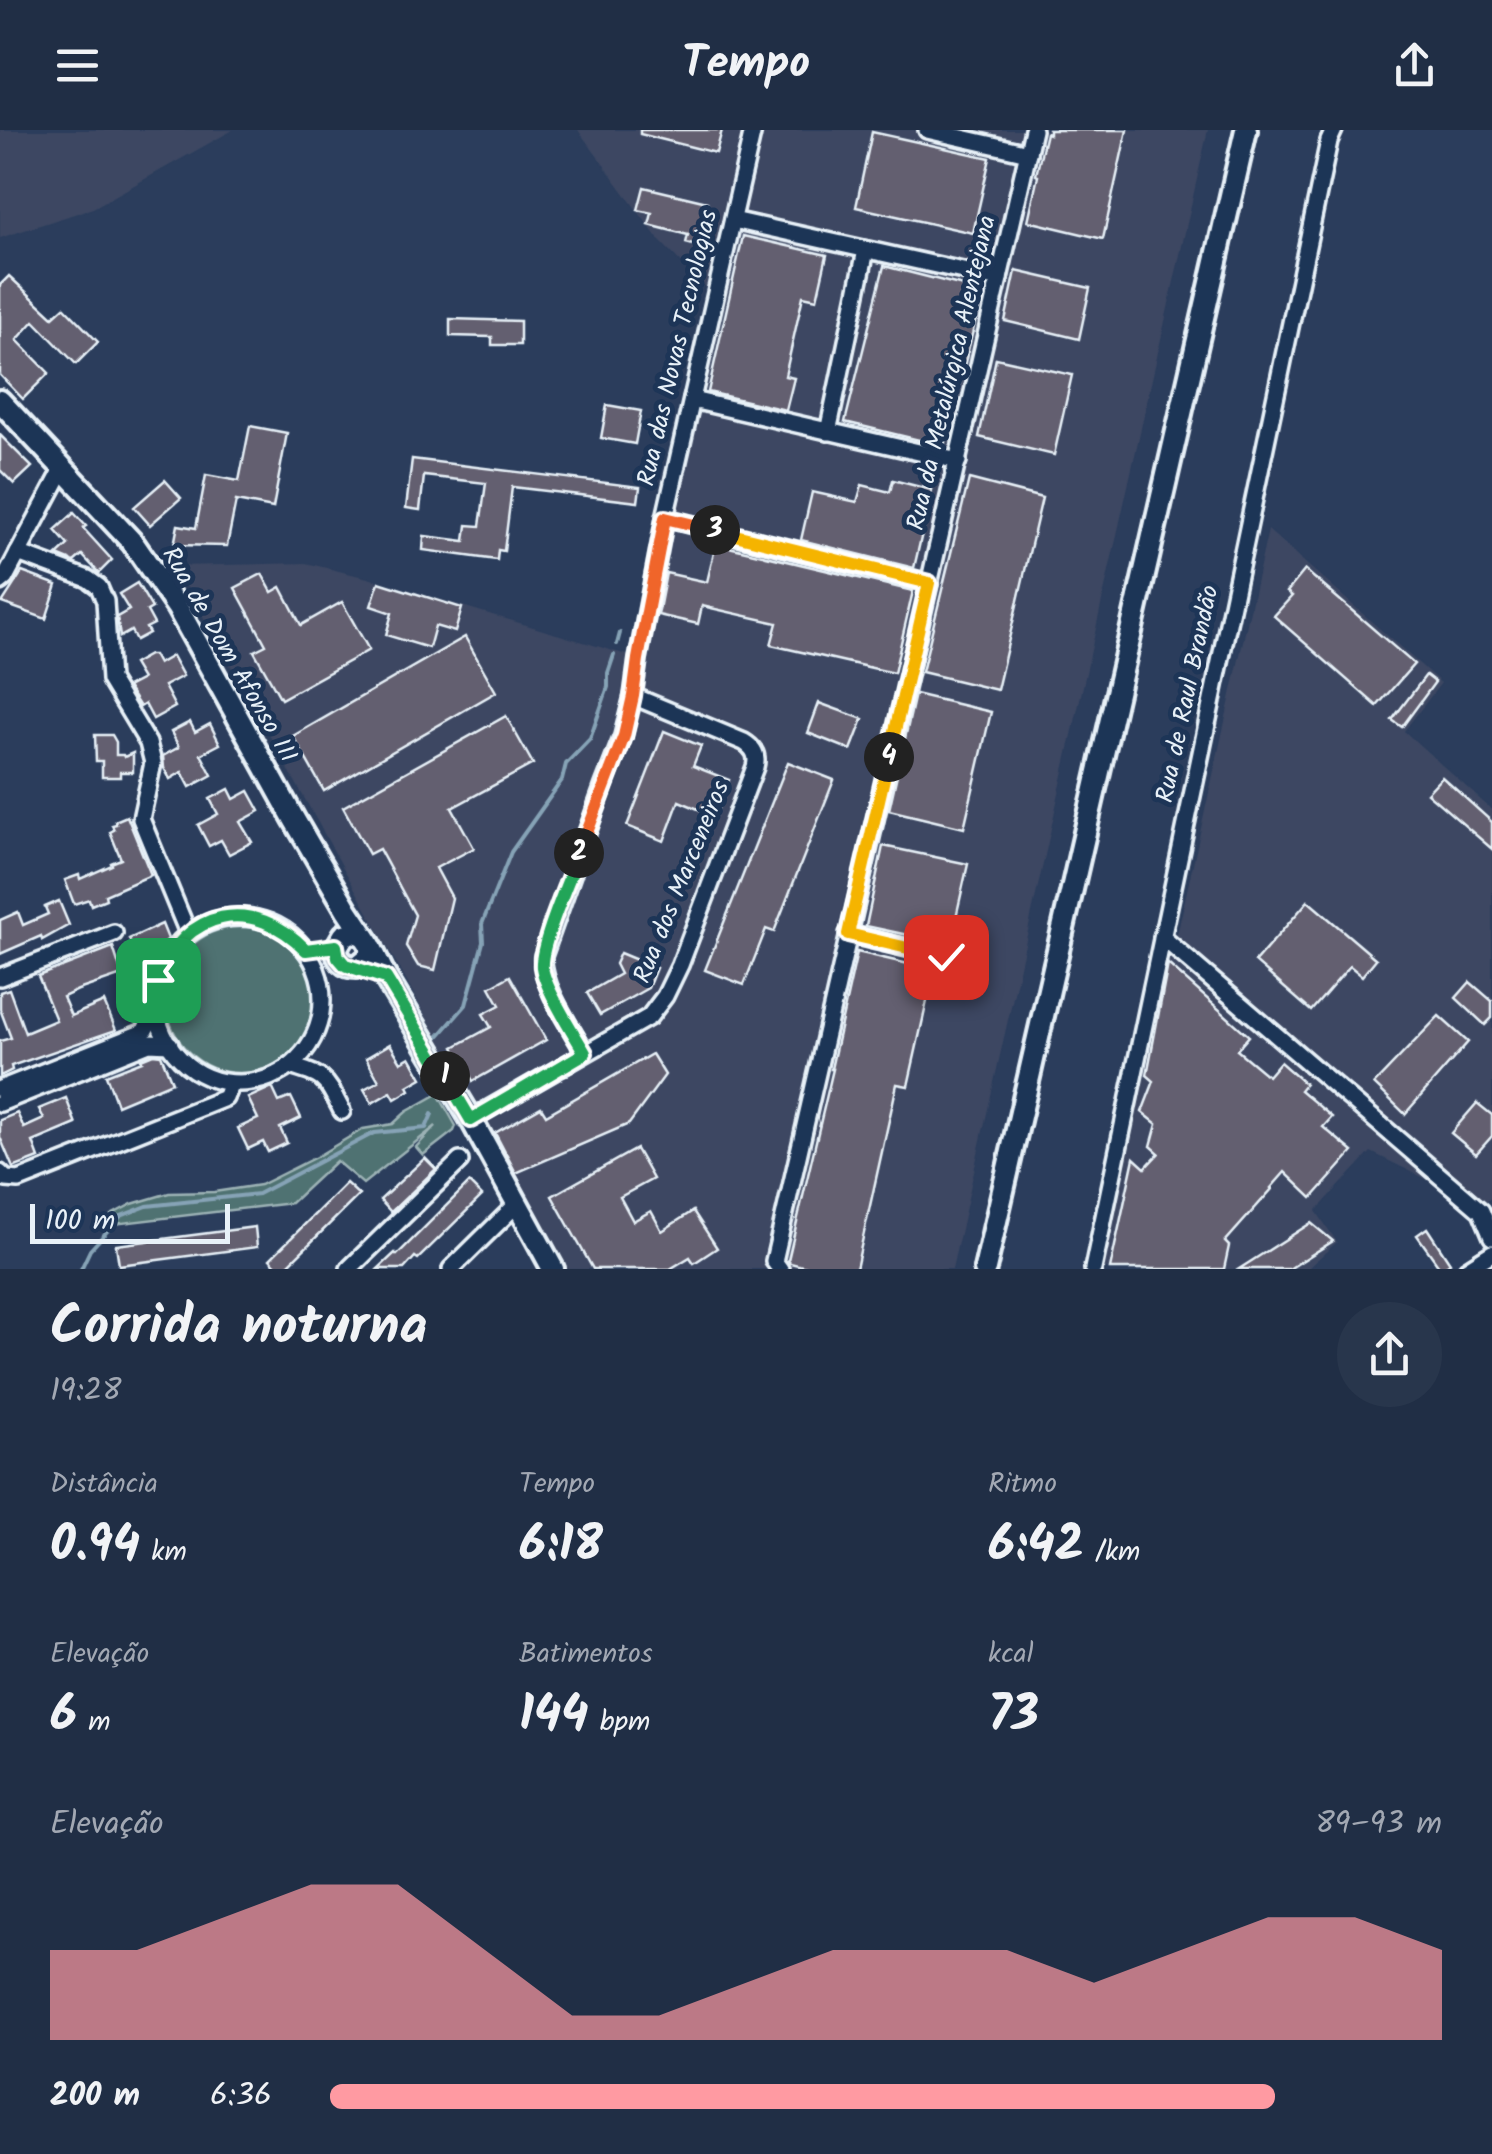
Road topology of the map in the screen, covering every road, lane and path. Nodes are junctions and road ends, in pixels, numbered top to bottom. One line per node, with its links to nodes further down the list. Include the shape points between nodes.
1 (753, 130): 7 (street, Rua das Novas Tecnologias)
2 (927, 130): 6 (street)
3 (1033, 130): 6 (street, Rua da Metalúrgica Alentejana)
4 (1246, 130): 52 (main road)
5 (1334, 130): 25 (street, Rua de Raul Brandão)
6 (1028, 153): 9 (street, Rua da Metalúrgica Alentejana)
7 (733, 220): 8 (street); 10 (street, Rua das Novas Tecnologias)
8 (866, 250): 9 (street); 12 (street)
9 (998, 279): 13 (street, Rua da Metalúrgica Alentejana)
10 (692, 400): 12 (street); 15 (street, Rua das Novas Tecnologias)
11 (0, 401): 14 (main road, Rua de Dom Afonso III)
12 (828, 432): 13 (street)
13 (958, 461): 18 (street, Rua da Metalúrgica Alentejana)
14 (64, 467): 16 (street); 26 (main road, Rua de Dom Afonso III, via 158,576 347,910)
15 (665, 518): 18 (street); 19 (street, Rua das Novas Tecnologias)
16 (18, 552): 17 (street); 20 (street, via 99,587 110,680 151,753 141,819)
17 (0, 582)
18 (929, 583): 24 (street, Rua da Metalúrgica Alentejana)
19 (633, 696): 35 (street, Rua das Novas Tecnologias, via 542,956 548,984); 35 (street, Rua dos Marceneiros, via 744,742 756,762 665,996 649,1017)
20 (181, 913): 21 (street); 22 (street)
21 (207, 922): 22 (street); 27 (street, via 228,916 261,920)
22 (188, 933): 33 (street, via 164,962)
23 (114, 934): 30 (street)
24 (848, 934): 28 (street); 51 (street, Rua da Metalúrgica Alentejana, via 774,1261)
25 (1162, 937): 45 (street); 53 (street, Rua de Raul Brandão)
26 (354, 941): 27 (street); 29 (main road, via 338,957); 31 (main road, Rua de Dom Afonso III)
27 (306, 950): 32 (street)
28 (946, 957)
29 (353, 967): 31 (main road); 32 (street)
30 (0, 978)
31 (386, 978): 41 (main road, Rua de Dom Afonso III)
32 (321, 987): 36 (street, via 316,1031)
33 (155, 1011): 34 (street); 38 (street, via 144,1032)
34 (170, 1044): 37 (street, via 188,1066); 39 (street, via 149,1044)
35 (585, 1053): 41 (street, Rua dos Marceneiros)
36 (290, 1066): 37 (street, via 262,1080); 40 (street, via 320,1075)
37 (230, 1083): 43 (street, via 225,1098 122,1140 18,1180)
38 (0, 1089)
39 (0, 1103)
40 (342, 1111)
41 (471, 1120): 44 (main road, Rua de Dom Afonso III)
42 (460, 1161): 49 (street)
43 (0, 1173)
44 (517, 1204): 48 (street); 50 (main road, Rua de Dom Afonso III)
45 (1487, 1207): 46 (street)
46 (1492, 1237)
47 (1492, 1253): 54 (street)
48 (455, 1268)
49 (348, 1269)
50 (553, 1269)
51 (780, 1269)
52 (984, 1269)
53 (1093, 1269)
54 (1467, 1269)

